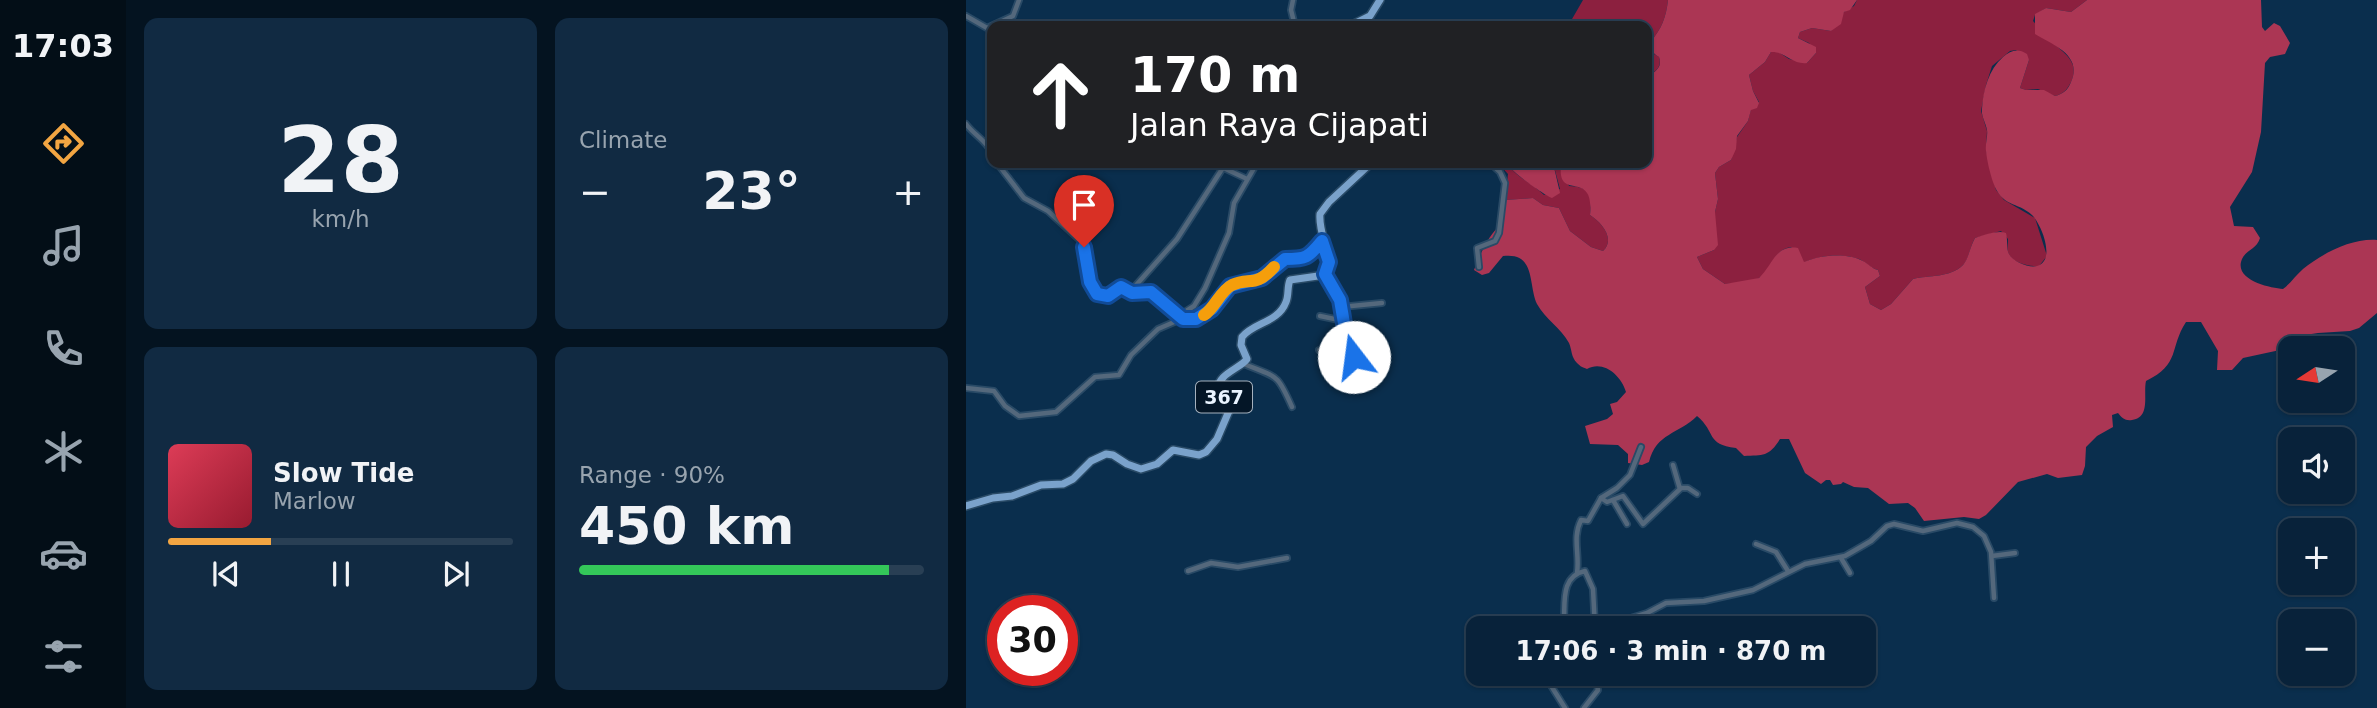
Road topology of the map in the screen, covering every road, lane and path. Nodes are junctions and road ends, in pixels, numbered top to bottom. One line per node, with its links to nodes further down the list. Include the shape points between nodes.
1 (1019, 0): 5 (street, via 1013,16)
2 (1293, 0): 6 (street)
3 (1380, 0): 7 (main road, via 1370,16)
4 (966, 16): 8 (street)
5 (1003, 21)
6 (1294, 21)
7 (1360, 21)
8 (987, 29)
9 (966, 124): 10 (street)
10 (987, 144)
11 (1002, 168): 20 (street, via 1024,198 1048,211 1083,244 1095,292 1108,296 1121,287)
12 (1254, 168): 16 (street)
13 (1366, 168): 17 (main road, via 1322,210)
14 (1495, 168): 18 (street, via 1505,185 1499,236 1476,249)
15 (1223, 169): 16 (street); 20 (street, via 1177,239)
16 (1247, 179): 24 (street, via 1234,203 1229,233 1205,288)
17 (1322, 241): 19 (main road, via 1329,262); 24 (street, via 1307,257 1285,259 1262,278 1230,286 1202,316)
18 (1479, 267)
19 (1325, 274): 22 (street); 29 (main road, 367, via 1290,281 1286,303 1278,313 1242,337)
20 (1130, 292): 24 (street, via 1154,293)
21 (1382, 303): 22 (street)
22 (1342, 307): 25 (street)
23 (1320, 316): 25 (street)
24 (1181, 317): 30 (street, via 1155,332 1131,355 1119,375 1094,377 1056,412 1019,416 994,391)
25 (1344, 321): 26 (street)
26 (1349, 342): 27 (street); 28 (street)
27 (1319, 350)
28 (1354, 357)
29 (1244, 364): 31 (street, via 1277,377); 38 (main road, 367, via 1219,384 1229,411 1217,439 1203,454 1173,450 1157,464 1140,469 1106,454 1063,484 1041,485)
30 (966, 388)
31 (1292, 407)
32 (1641, 447): 36 (street, via 1630,475)
33 (1673, 465): 34 (street)
34 (1680, 488): 35 (street); 37 (street, via 1643,524 1623,496)
35 (1697, 494)
36 (1601, 498): 37 (street); 47 (street, via 1588,521 1581,520 1578,528)
37 (1613, 500): 39 (street)
38 (966, 506)
39 (1627, 524)
40 (1756, 544): 46 (street, via 1776,552)
41 (2015, 553): 42 (street)
42 (1992, 556): 44 (street, via 1981,533 1957,523 1923,531 1892,524); 49 (street)
43 (1287, 558): 45 (street, via 1248,566 1211,563)
44 (1841, 558): 46 (street); 48 (street)
45 (1188, 571)
46 (1788, 571): 52 (street, via 1751,591 1666,603)
47 (1577, 573): 50 (street, via 1568,582); 51 (street, via 1586,572 1590,579)
48 (1850, 573)
49 (1994, 598)
50 (1564, 616)
51 (1595, 616)
52 (1637, 616)
53 (1551, 686): 55 (street)
54 (1597, 686): 56 (street)
55 (1565, 708)
56 (1584, 708)

